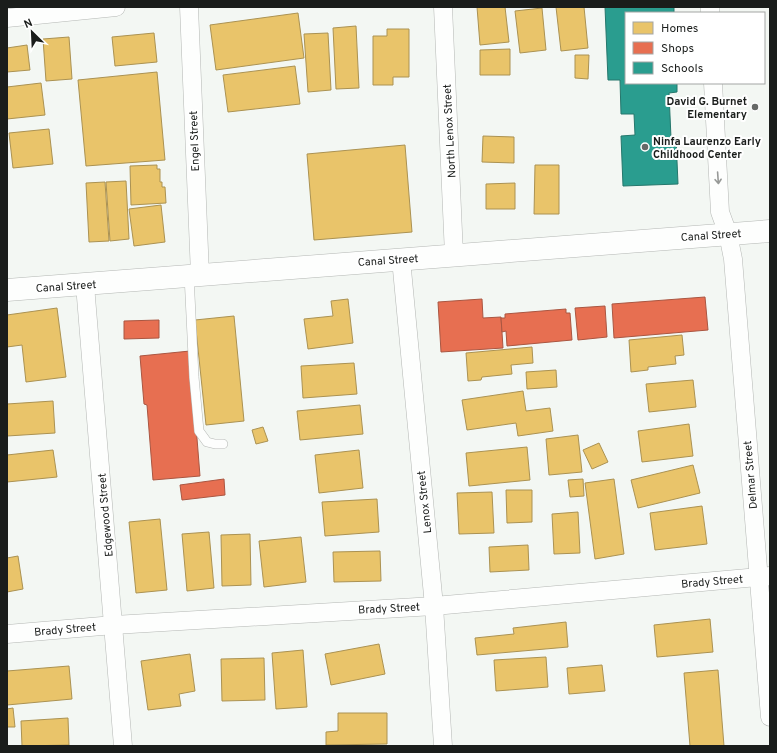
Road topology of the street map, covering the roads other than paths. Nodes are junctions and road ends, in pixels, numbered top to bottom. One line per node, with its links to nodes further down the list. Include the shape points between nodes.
1 (116, 7): 4 (street)
2 (189, 7): 10 (street, Engel Street)
3 (443, 7): 8 (street, North Lenox Street)
4 (7, 18)
5 (713, 84): 7 (street, Delmar Street, one-way to 7, via 720,212)
6 (770, 230): 7 (street, Canal Street)
7 (728, 234): 8 (street, Canal Street); 14 (street, Delmar Street, via 733,259)
8 (454, 255): 9 (street, Canal Street)
9 (401, 259): 10 (street, Canal Street); 15 (street, Lenox Street)
10 (195, 275): 11 (street, Canal Street); 13 (lane, via 194,370 199,431 207,442)
11 (85, 285): 12 (street, Canal Street); 16 (street, Edgewood Street)
12 (7, 290)
13 (223, 444)
14 (764, 577): 15 (street, Brady Street); 18 (street, Delmar Street)
15 (434, 606): 16 (street, Brady Street); 20 (street, Lenox Street)
16 (114, 625): 17 (street, Brady Street); 19 (street, Edgewood Street)
17 (7, 634)
18 (770, 716)
19 (123, 746)
20 (443, 746)

